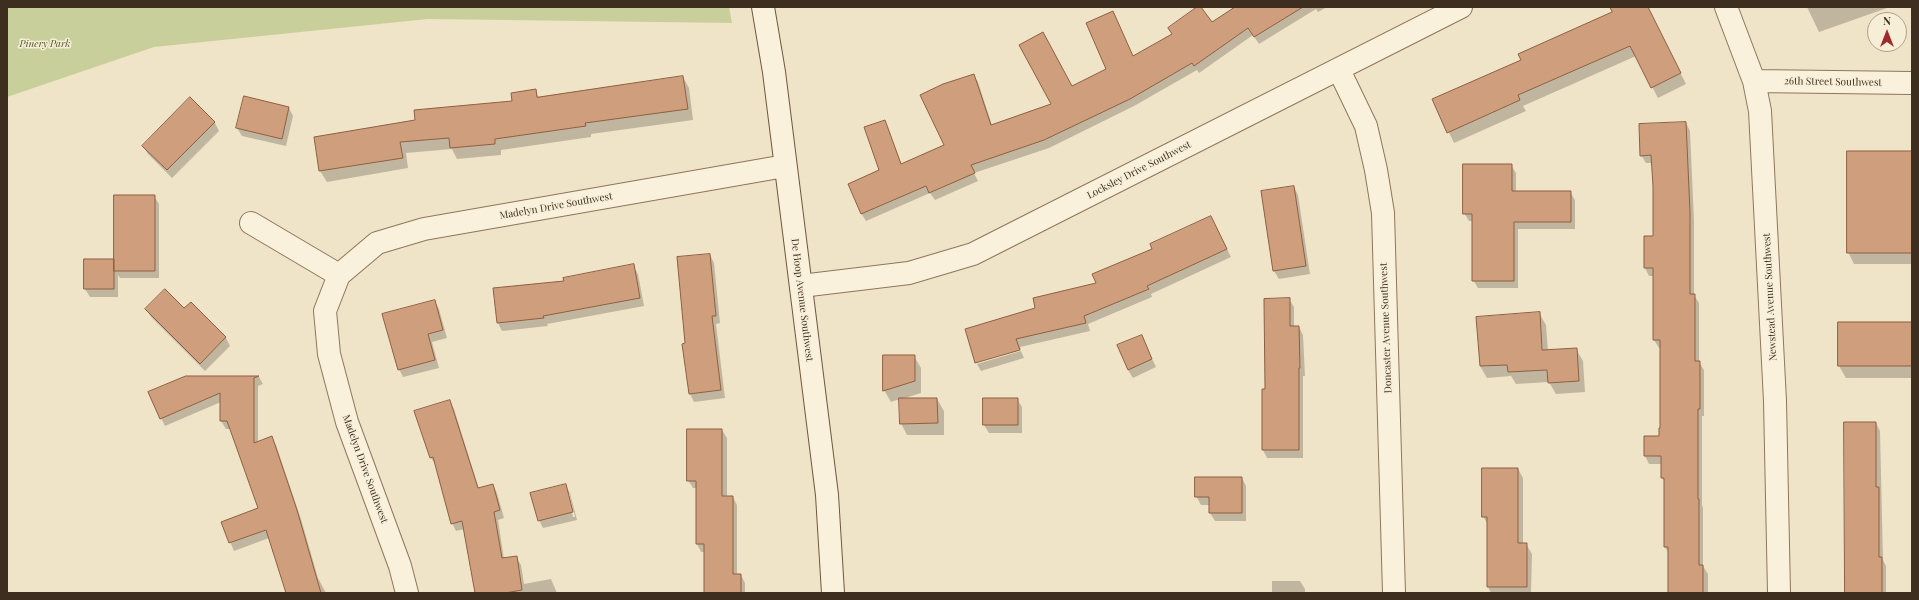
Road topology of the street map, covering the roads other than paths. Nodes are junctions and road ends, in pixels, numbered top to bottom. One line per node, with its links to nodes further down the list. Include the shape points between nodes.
1 (763, 7): 7 (street, De Hoop Avenue Southwest)
2 (1461, 7): 4 (street, Locksley Drive Southwest)
3 (1726, 7): 5 (street, Newstead Avenue Southwest)
4 (1339, 70): 10 (street, Locksley Drive Southwest, via 973,254 909,273); 13 (street, Doncaster Avenue Southwest, via 1366,126 1383,213)
5 (1754, 81): 6 (street, 26th Street Southwest); 14 (street, Newstead Avenue Southwest, via 1760,111 1764,165 1775,401)
6 (1912, 83)
7 (785, 166): 9 (street, Madelyn Drive Southwest, via 424,229 377,243); 10 (street, De Hoop Avenue Southwest)
8 (251, 223): 9 (street)
9 (339, 275): 11 (street, Madelyn Drive Southwest, via 325,310 329,354 347,422)
10 (801, 286): 12 (street, De Hoop Avenue Southwest, via 827,495)
11 (408, 593)
12 (833, 593)
13 (1394, 593)
14 (1779, 593)

